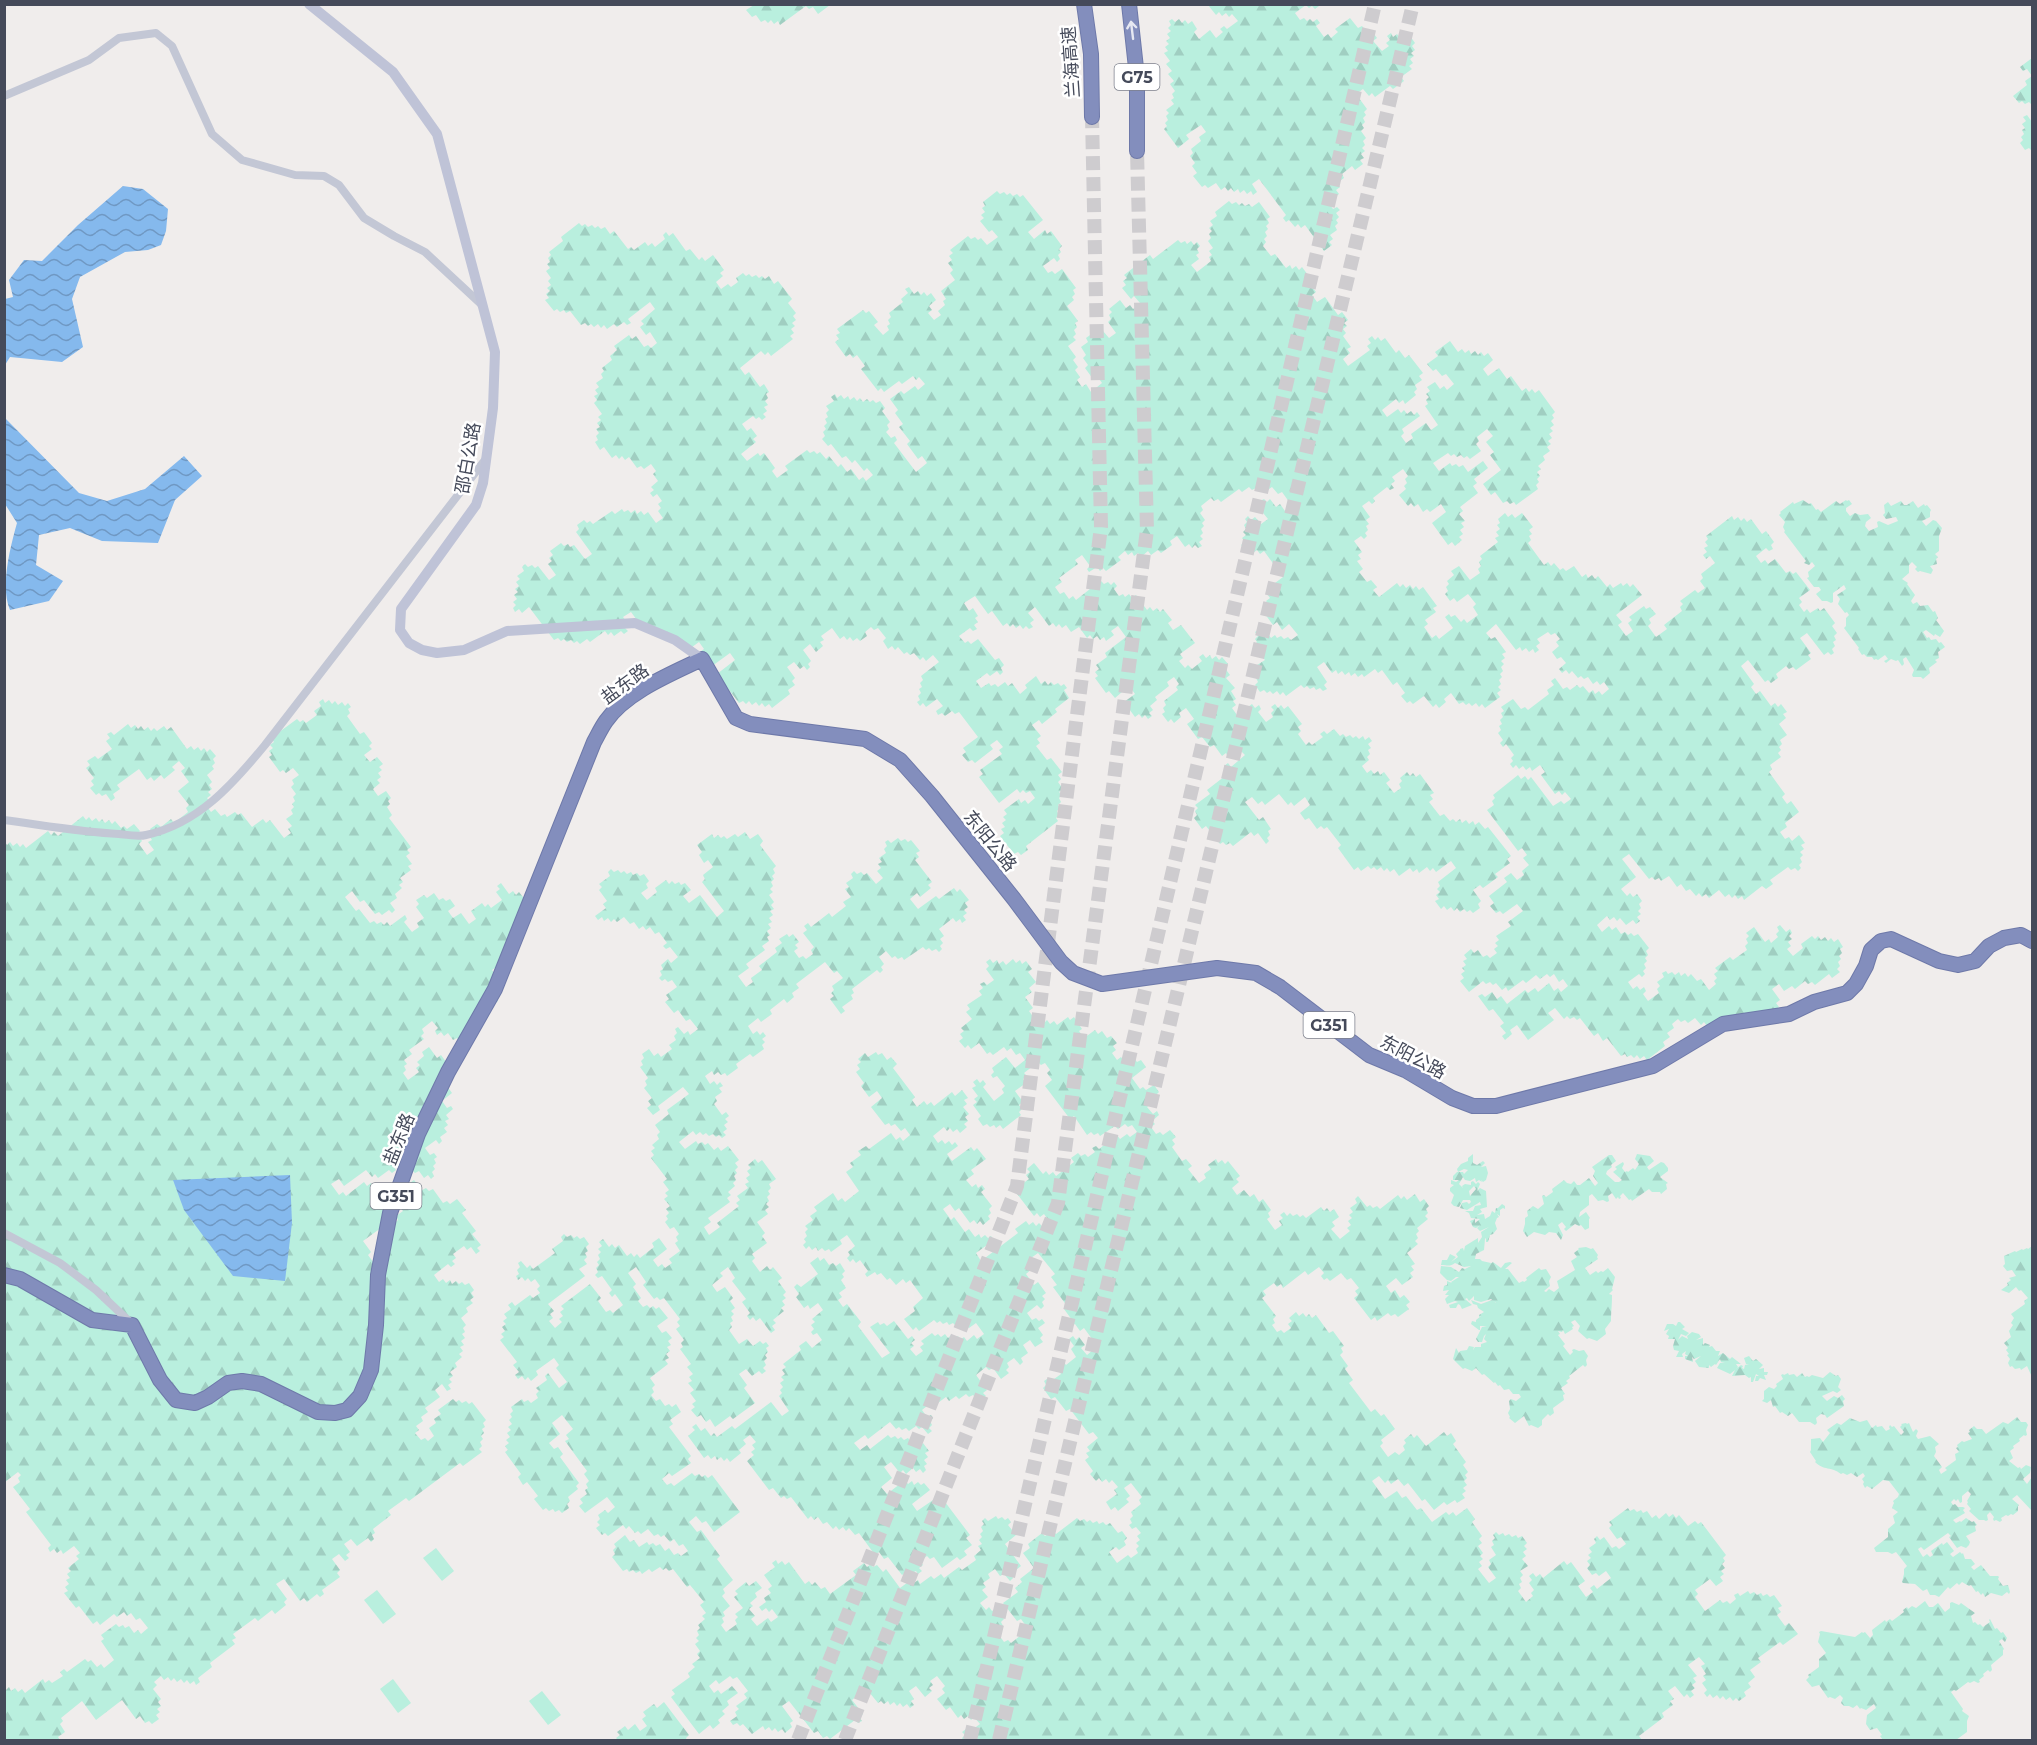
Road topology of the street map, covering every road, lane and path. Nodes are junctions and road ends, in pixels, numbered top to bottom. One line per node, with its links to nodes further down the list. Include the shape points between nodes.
1 (309, 4): 7 (street, 邵白公路, via 393,72 437,134)
2 (1084, 4): 5 (highway, 兰海高速 / G75, via 1091,54)
3 (1129, 4): 6 (highway, G75, one-way to 3, via 1137,77)
4 (4, 96): 7 (street, via 89,60 119,39 156,33 172,45 213,134 242,160 295,175 324,176 339,185 364,218 425,252)
5 (1092, 117)
6 (1137, 151)
7 (483, 305): 8 (street, 邵白公路, via 495,352)
8 (487, 457): 9 (street, 邵白公路, via 476,506 400,609 400,630 409,643 437,652 464,650 507,631 635,623 675,640); 10 (street, via 265,745 234,782 204,809 177,825 145,836)
9 (702, 659): 11 (highway, 东阳公路 / G351, via 735,718 750,724 865,740 900,760 1073,973 1102,984 1217,968 1256,973 1369,1055 1473,1106 1496,1106 1653,1066 1723,1024 1789,1014 1846,993 1856,984 1871,950 1881,941 1891,939 1939,961 1958,965 1975,961 1989,946 2004,938 2021,935); 14 (highway, 盐东路 / G351, via 623,703 606,720 594,742 495,989 418,1134 390,1213 378,1275 371,1370 360,1396 347,1410 318,1412 261,1384 242,1381 228,1383 195,1402 176,1400 160,1380)
10 (4, 820)
11 (2032, 941)
12 (4, 1233): 14 (street, via 60,1263)
13 (4, 1275): 14 (highway, via 20,1279 92,1320)
14 (132, 1324)

